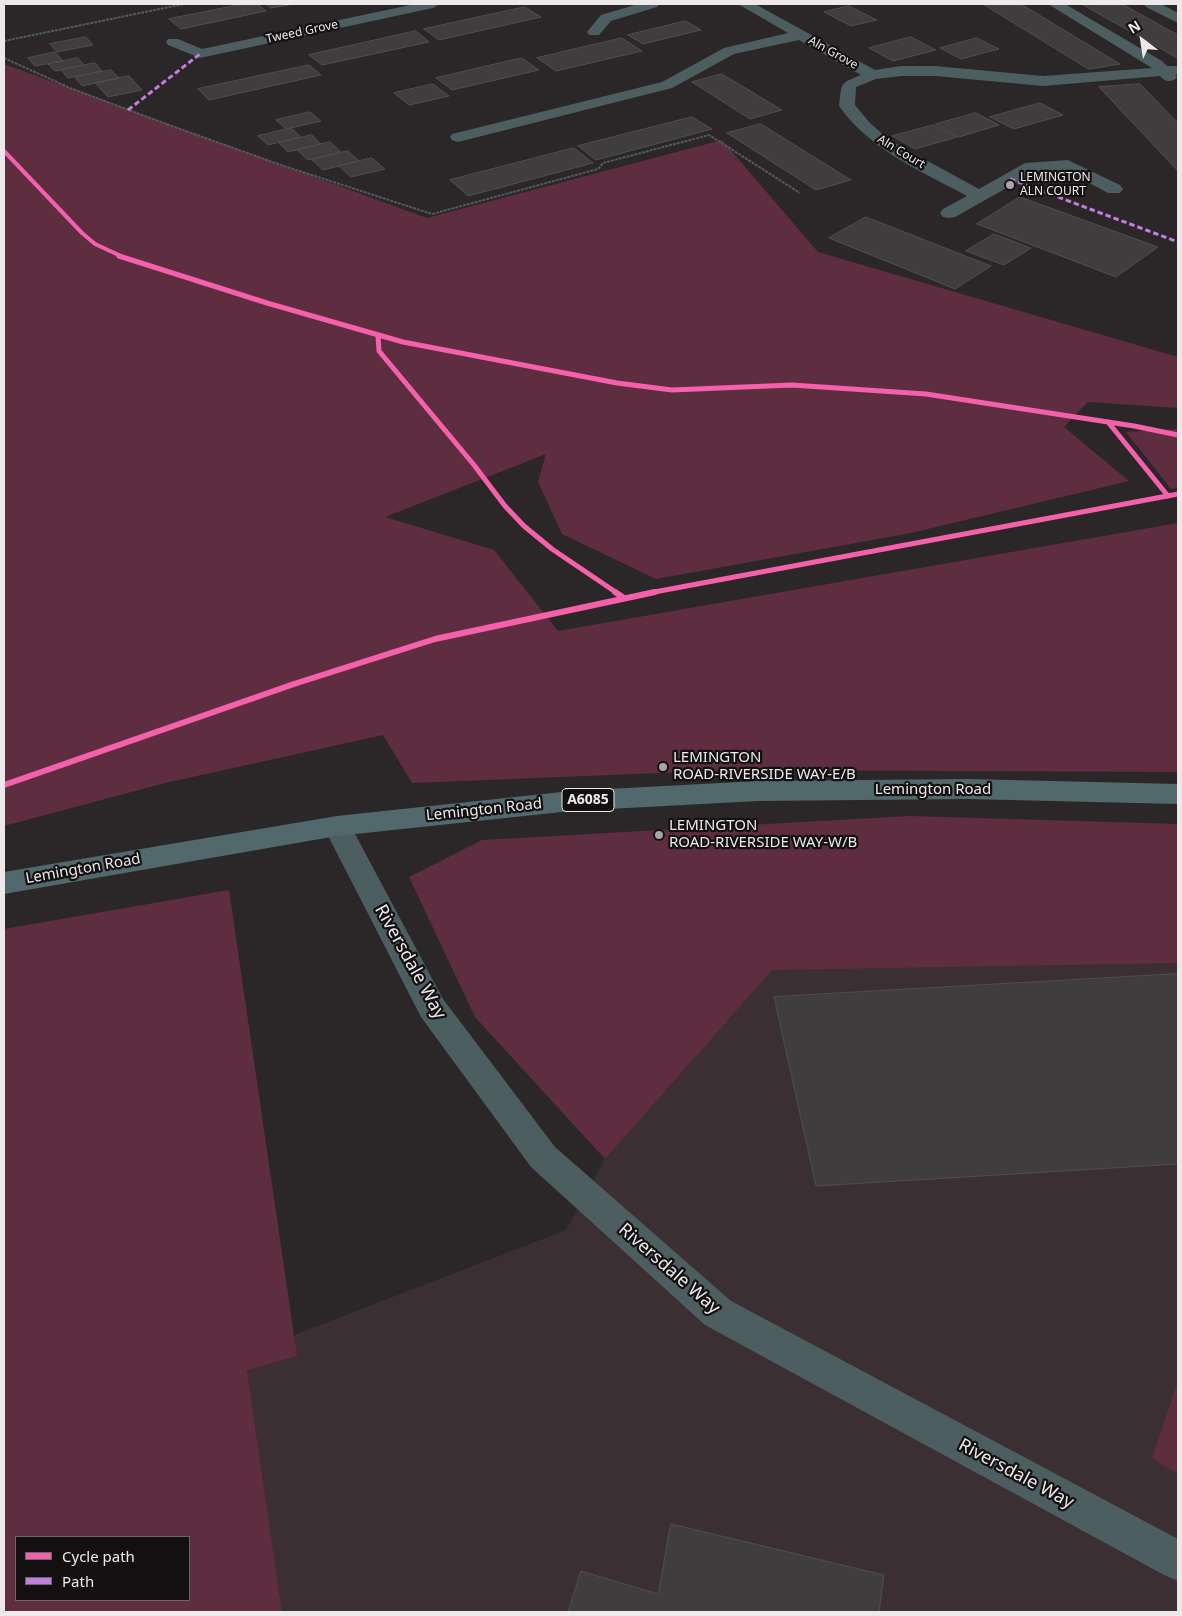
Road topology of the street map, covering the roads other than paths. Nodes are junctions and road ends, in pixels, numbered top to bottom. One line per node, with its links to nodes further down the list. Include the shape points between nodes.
1 (433, 4): 9 (street, Tweed Grove, via 200,54)
2 (652, 4): 7 (street, via 606,18)
3 (745, 4): 8 (street)
4 (1055, 4): 10 (street)
5 (1151, 4): 6 (street)
6 (1178, 19)
7 (594, 32)
8 (800, 35): 11 (street, Aln Grove); 13 (street, Aln Grove, via 729,51 667,85)
9 (173, 42)
10 (1171, 71): 11 (street, Aln Grove, via 1043,81 935,71); 12 (street)
11 (873, 75): 15 (street, Aln Court, via 849,85 847,106 863,126 883,143)
12 (1178, 86)
13 (458, 137)
14 (1114, 190): 15 (street, via 1068,164 1030,167)
15 (979, 196): 16 (street)
16 (949, 213)
17 (1178, 794): 18 (main road, Lemington Road / A6085, via 968,789 758,791 572,801)
18 (337, 826): 19 (main road, Lemington Road / A6085); 20 (street, Riversdale Way, via 432,1008 543,1158 718,1313)
19 (4, 883)
20 (1178, 1561)

